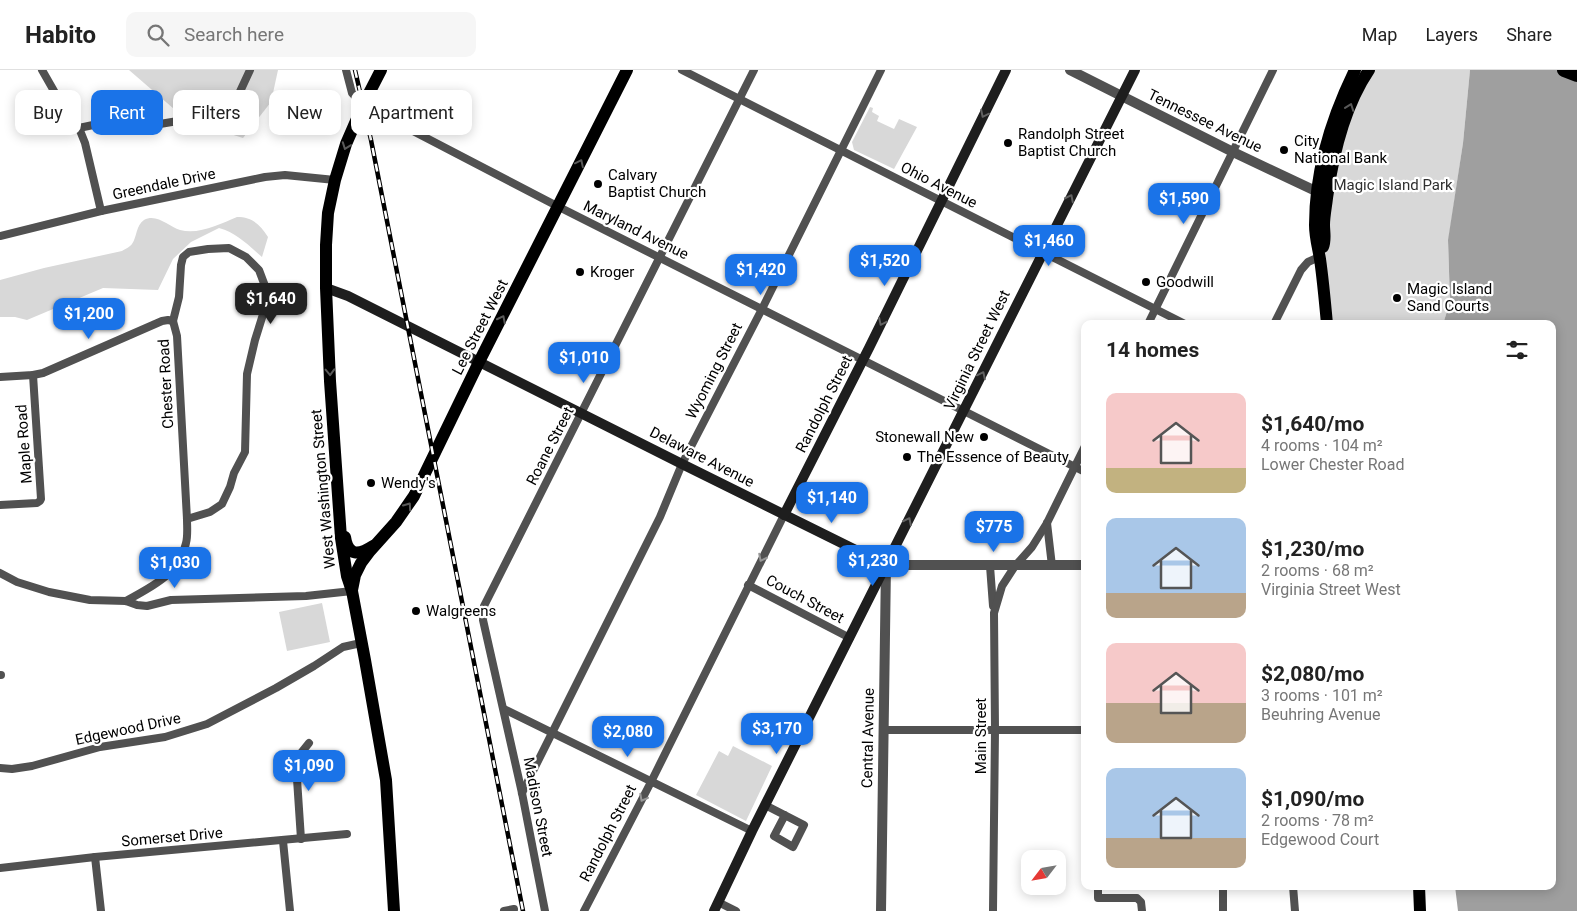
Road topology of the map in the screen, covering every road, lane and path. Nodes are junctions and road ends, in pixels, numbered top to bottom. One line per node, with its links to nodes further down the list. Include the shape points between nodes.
1 (42, 70): 17 (street)
2 (250, 70): 22 (street, via 237,98 225,110 160,124 114,123)
3 (346, 70): 18 (street)
4 (381, 70): 19 (main road, West Washington Street)
5 (626, 70): 31 (main road, Lee Street West, one-way to 5)
6 (682, 70): 21 (street, Ohio Avenue)
7 (754, 70): 21 (street, Roane Street)
8 (881, 70): 26 (street, Wyoming Street)
9 (1006, 70): 30 (main road, Randolph Street, one-way to 30)
10 (1070, 70): 20 (street, Tennessee Avenue)
11 (1135, 70): 20 (main road, Virginia Street West)
12 (1272, 70): 27 (street)
13 (1354, 70): 29 (main road, via 1326,144)
14 (1369, 70): 29 (main road, one-way to 14, via 1353,98)
15 (1564, 70): 16 (highway)
16 (1577, 76)
17 (53, 90)
18 (351, 90)
19 (371, 90)
20 (1121, 96): 27 (street, Tennessee Avenue); 34 (main road, Virginia Street West, one-way to 20)
21 (740, 99): 26 (street, Ohio Avenue); 35 (street, Roane Street)
22 (81, 127)
23 (351, 133): 28 (main road, West Washington Street, one-way to 28)
24 (81, 134): 32 (street)
25 (421, 135): 31 (street, Maryland Avenue)
26 (840, 150): 30 (street, Ohio Avenue); 38 (street, Wyoming Street)
27 (1233, 152): 29 (street, Tennessee Avenue); 39 (street)
28 (335, 180): 32 (street, Greendale Drive, via 284,175 265,177); 37 (main road, West Washington Street, via 328,213)
29 (1322, 194): 36 (main road, via 1325,242)
30 (942, 201): 34 (street, Ohio Avenue); 45 (main road, Randolph Street, one-way to 45)
31 (559, 207): 35 (street, Maryland Avenue); 46 (main road, Lee Street West, one-way to 31)
32 (101, 212): 33 (street, Greendale Drive)
33 (0, 236)
34 (1042, 252): 39 (street, Ohio Avenue); 49 (main road, Virginia Street West, one-way to 34)
35 (660, 257): 38 (street, Maryland Avenue); 50 (street, Roane Street)
36 (1320, 257): 42 (street, via 1308,262 1301,270); 43 (main road)
37 (326, 288): 46 (main road, Delaware Avenue); 56 (main road, West Washington Street, one-way to 56)
38 (762, 309): 45 (street, Maryland Avenue); 52 (street, Wyoming Street)
39 (1155, 309): 40 (street); 41 (street, Ohio Avenue)
40 (1150, 320)
41 (1176, 320)
42 (1276, 320)
43 (1327, 320)
44 (173, 322): 47 (street, Chester Road, via 162,321); 58 (street, Chester Road, via 177,336); 58 (street, via 181,265 189,252 229,248 246,256 259,270 265,286 265,308 247,374 245,452 222,504)
45 (863, 360): 49 (street, Maryland Avenue); 57 (main road, Randolph Street)
46 (480, 362): 50 (main road, Delaware Avenue); 60 (main road, Lee Street West, one-way to 46, via 414,496)
47 (33, 375): 48 (street, Chester Road); 55 (street, Maple Road, via 41,499 37,503)
48 (0, 377)
49 (964, 411): 53 (street, Maryland Avenue); 61 (main road, Virginia Street West, one-way to 49)
50 (582, 414): 52 (main road, Delaware Avenue); 73 (street, Roane Street, via 484,606 483,620)
51 (1081, 454): 53 (street, Main Street)
52 (682, 464): 57 (main road, Delaware Avenue); 77 (street, Wyoming Street, via 660,517)
53 (1074, 467): 54 (street, Maryland Avenue); 59 (street, Main Street)
54 (1081, 470)
55 (0, 505)
56 (339, 505): 60 (main road, via 349,549 359,553); 68 (main road, West Washington Street, via 341,538)
57 (784, 515): 61 (main road, Delaware Avenue); 67 (street, Randolph Street, one-way to 67)
58 (187, 520): 69 (street, Chester Road, via 187,542 172,570 158,584)
59 (1047, 523): 64 (street, Main Street); 65 (street)
60 (376, 543): 68 (main road, Lee Street West, via 358,569)
61 (886, 565): 63 (street, Delaware Avenue); 71 (main road, Virginia Street West); 74 (street, Central Avenue)
62 (1081, 565): 65 (street, Delaware Avenue)
63 (990, 566): 64 (street, Delaware Avenue); 70 (street)
64 (1015, 566): 65 (street, Delaware Avenue); 70 (street, Main Street, via 1002,586)
65 (1052, 566)
66 (0, 573): 69 (street, via 49,592 90,600)
67 (748, 584): 71 (street, Couch Street); 80 (street, Randolph Street)
68 (352, 591): 69 (street, via 172,600 147,606); 72 (main road, West Washington Street)
69 (126, 601)
70 (994, 613): 75 (street, Main Street)
71 (850, 638): 82 (main road, Virginia Street West)
72 (362, 644): 79 (street, Edgewood Drive, via 343,647 276,688 207,724 165,737 100,747 32,766); 98 (main road, West Washington Street, via 386,780)
73 (504, 710): 77 (street); 81 (street, Madison Street)
74 (883, 730): 75 (street); 103 (street, Central Avenue)
75 (995, 730): 76 (street); 104 (street, Main Street)
76 (1081, 730)
77 (552, 732): 80 (street); 81 (street, Wyoming Street)
78 (309, 743): 86 (street, via 296,764)
79 (0, 768)
80 (651, 782): 84 (street); 101 (street, Randolph Street, one-way to 101)
81 (522, 794): 100 (street, Madison Street)
82 (765, 805): 83 (street); 84 (main road, Virginia Street West)
83 (785, 815)
84 (752, 831): 94 (main road, Virginia Street West)
85 (347, 834): 86 (street, Somerset Drive)
86 (301, 838): 87 (street, Somerset Drive)
87 (283, 841): 88 (street, Somerset Drive); 97 (street)
88 (95, 857): 89 (street, Somerset Drive); 96 (street)
89 (0, 868)
90 (1098, 890): 105 (street, via 1098,898 1137,898)
91 (1223, 890): 106 (street)
92 (1293, 890): 107 (street)
93 (1418, 890): 108 (main road)
94 (716, 906): 102 (street)
95 (514, 909): 99 (street)
96 (101, 911)
97 (290, 911)
98 (394, 911)
99 (504, 911)
100 (545, 911)
101 (584, 911)
102 (736, 911)
103 (881, 911)
104 (993, 911)
105 (1142, 911)
106 (1223, 911)
107 (1295, 911)
108 (1420, 911)

